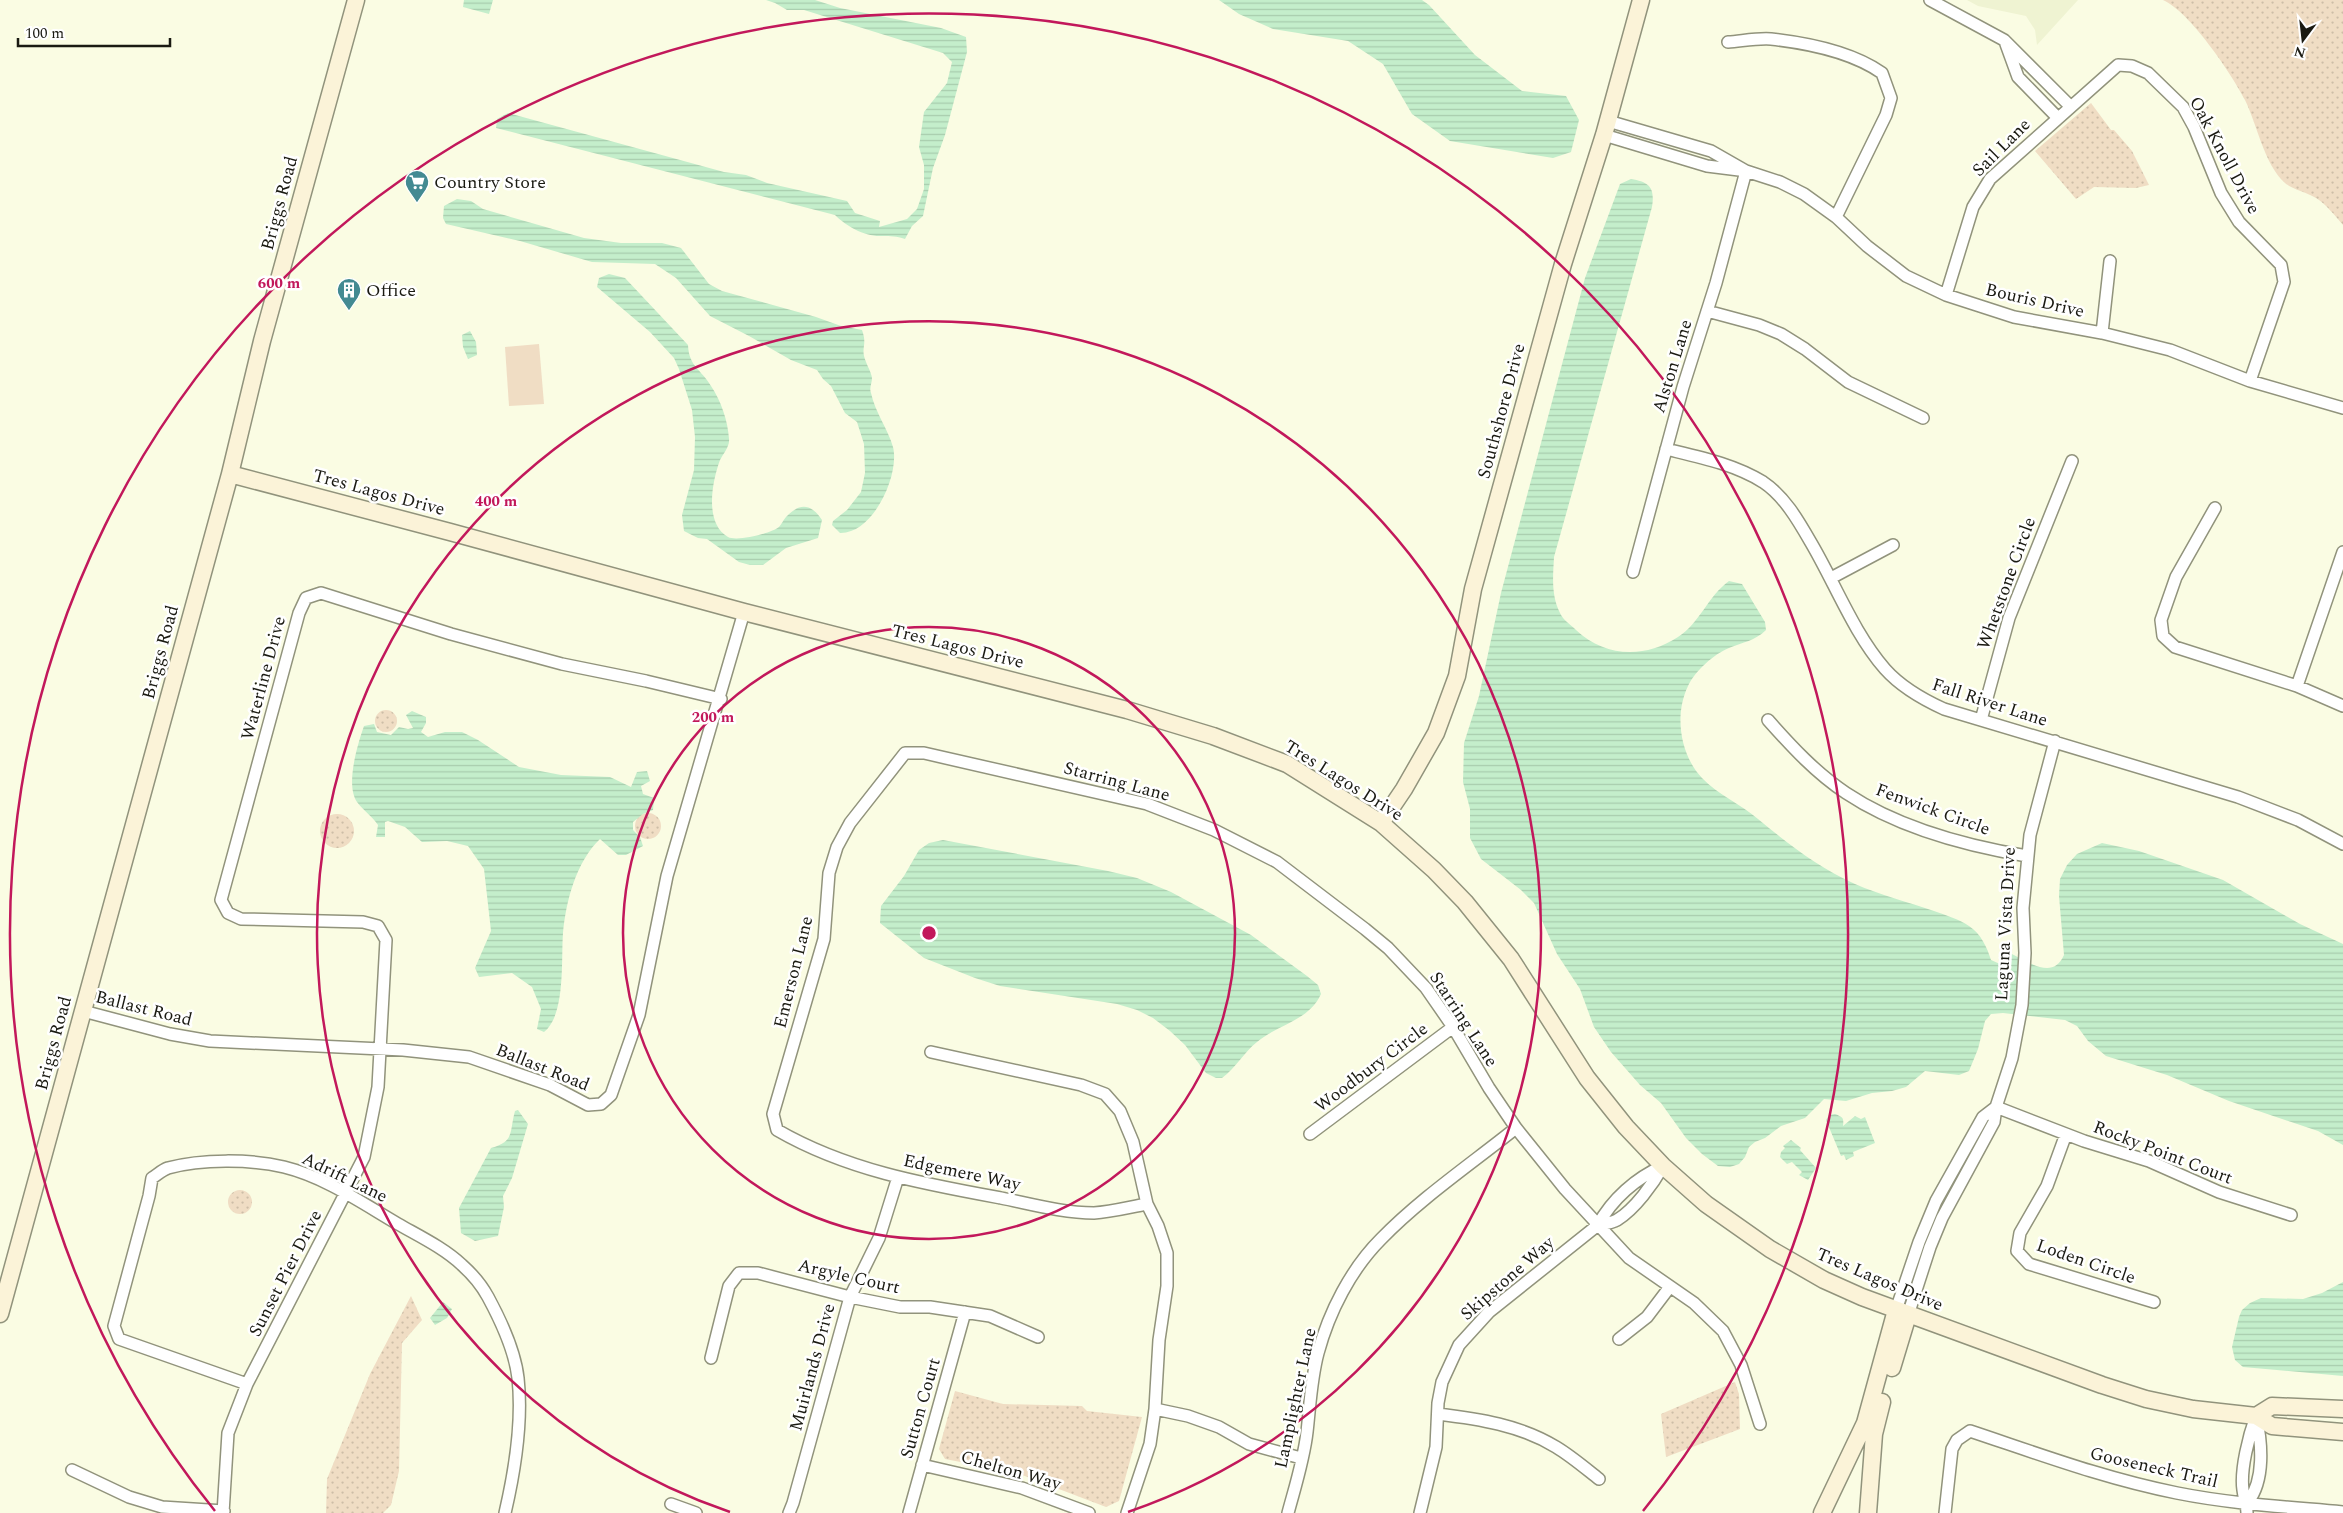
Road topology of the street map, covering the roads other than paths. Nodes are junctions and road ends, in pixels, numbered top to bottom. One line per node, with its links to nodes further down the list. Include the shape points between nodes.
1 (356, 0): 25 (street, Briggs Road, via 262,342)
2 (1640, 0): 11 (street, Southshore Drive)
3 (1930, 0): 4 (street)
4 (2004, 40): 7 (street); 8 (street, via 2018,77)
5 (1728, 42): 15 (street, via 1770,39 1807,45 1853,58 1882,73 1891,98 1886,115)
6 (2132, 66): 9 (street, Sail Lane, via 2118,65); 20 (street, Oak Knoll Drive, via 2148,73 2183,107 2221,193 2239,222 2281,265 2284,282)
7 (2042, 77): 8 (street); 9 (street)
8 (2029, 89): 10 (street)
9 (2070, 106): 10 (street, Sail Lane)
10 (2057, 117): 17 (street, Sail Lane, via 1990,179 1972,207)
11 (1606, 128): 12 (street, Bouris Drive); 13 (street, Bouris Drive); 40 (street, Southshore Drive, via 1563,264 1476,579 1457,676 1436,733)
12 (1697, 147): 13 (street); 14 (street, Bouris Drive)
13 (1693, 162): 14 (street, Bouris Drive)
14 (1746, 171): 15 (street, Bouris Drive, via 1804,194); 18 (street, Alston Lane)
15 (1836, 217): 17 (street, Bouris Drive, via 1906,276)
16 (2110, 261): 19 (street)
17 (1946, 295): 19 (street, Bouris Drive, via 2014,317)
18 (1708, 311): 22 (street, via 1781,334 1848,382); 23 (street, Alston Lane)
19 (2102, 333): 20 (street, Bouris Drive, via 2170,350)
20 (2250, 381): 21 (street, Bouris Drive)
21 (2343, 408)
22 (1923, 418)
23 (1666, 449): 30 (street, Alston Lane); 31 (street, Fall River Lane, via 1738,469 1764,483 1798,520)
24 (2072, 462): 37 (street, Whetstone Circle, via 2009,618)
25 (230, 474): 32 (street, Tres Lagos Drive); 43 (street, Briggs Road)
26 (2216, 508): 33 (street, via 2176,577 2161,620 2163,636 2175,647)
27 (1893, 545): 31 (street)
28 (2343, 552): 29 (street)
29 (2341, 564): 33 (street)
30 (1632, 572)
31 (1831, 578): 37 (street, Fall River Lane, via 1864,639 1885,669 1926,700)
32 (744, 612): 34 (street, Ballast Road); 40 (street, Tres Lagos Drive, via 1127,710 1214,736 1287,764)
33 (2297, 686): 35 (street)
34 (721, 699): 45 (street, Ballast Road, via 667,876 639,1015 611,1095 601,1104 588,1105 528,1076 469,1057); 45 (street, Waterline Drive, via 562,664 451,634 321,593 306,598 221,900 228,913 241,919 363,922 378,926 386,940)
35 (2343, 706)
36 (1768, 720): 42 (street, Fenwick Circle, via 1820,774 1873,808 1972,845)
37 (1981, 720): 38 (street, Fall River Lane)
38 (2055, 741): 41 (street, Fall River Lane, via 2238,797 2298,820); 42 (street, Laguna Vista Drive, via 2037,801)
39 (905, 753): 44 (street, Starring Lane, via 924,753 1147,804 1214,830 1276,862 1365,929 1411,971); 49 (street, Emerson Lane, via 850,823 837,846 829,873 824,939 773,1114)
40 (1381, 823): 52 (street, Tres Lagos Drive, via 1434,870 1493,934 1534,992 1587,1078 1626,1127)
41 (2343, 844)
42 (2027, 856): 47 (street, Laguna Vista Drive, via 2023,908 2025,953 2018,1029)
43 (83, 1011): 45 (street, Ballast Road, via 210,1041); 63 (street, Briggs Road)
44 (1453, 1027): 48 (street, Starring Lane, via 1488,1088); 50 (street, Woodbury Circle)
45 (380, 1049): 54 (street, Sunset Pier Drive, via 372,1125 364,1157)
46 (931, 1052): 55 (street, via 1081,1085 1105,1094 1120,1111 1133,1142)
47 (1996, 1107): 51 (street, Rocky Point Court); 62 (street, Laguna Vista Drive, via 1994,1122 1942,1218)
48 (1516, 1128): 57 (street, Starring Lane); 74 (street, Lamplighter Lane, via 1381,1239 1342,1292 1318,1354)
49 (777, 1130): 53 (street, Edgemere Way, via 852,1164)
50 (1310, 1134)
51 (2066, 1134): 56 (street, Rocky Point Court, via 2149,1161 2219,1192); 60 (street, Loden Circle, via 2046,1186 2020,1233 2017,1251 2029,1264)
52 (1663, 1166): 57 (street, Skipstone Way, via 1653,1184 1617,1221); 62 (street, Tres Lagos Drive, via 1706,1204 1770,1249 1824,1280)
53 (898, 1177): 55 (street, Edgemere Way, via 1060,1210 1095,1213); 59 (street, Muirlands Drive, via 879,1238)
54 (346, 1194): 67 (street, Sunset Pier Drive); 67 (street, Adrift Lane, via 318,1179 284,1167 253,1162 166,1168 152,1178 114,1326 119,1339); 82 (street, Adrift Lane, via 462,1264 487,1295 504,1329 518,1377 519,1416 514,1474)
55 (1146, 1204): 68 (street, via 1158,1226 1167,1254)
56 (2291, 1214)
57 (1598, 1225): 58 (street, Starring Lane, via 1629,1258); 70 (street, Skipstone Way, via 1489,1312 1471,1331 1449,1363 1442,1382)
58 (1669, 1288): 65 (street, via 1647,1317); 72 (street, Starring Lane, via 1694,1303 1723,1331 1741,1365)
59 (850, 1297): 61 (street, Argyle Court, via 900,1307); 66 (street, Argyle Court, via 758,1272 739,1273 729,1286); 84 (street, Muirlands Drive)
60 (2154, 1302)
61 (965, 1312): 64 (street, Argyle Court, via 990,1316); 75 (street, Sutton Court)
62 (1902, 1313): 71 (street, Tres Lagos Drive, via 2146,1399 2193,1409); 90 (street, Laguna Vista Drive, via 1865,1423); 91 (street, Laguna Vista Drive, via 1874,1434)
63 (0, 1314)
64 (1038, 1337)
65 (1619, 1339)
66 (711, 1358)
67 (247, 1384): 80 (street, Sunset Pier Drive, via 228,1433)
68 (1155, 1409): 74 (street, via 1188,1416 1219,1427 1248,1444); 87 (street, via 1150,1444)
69 (2343, 1409): 71 (street, via 2272,1406)
70 (1438, 1414): 77 (street, via 1480,1419 1536,1436 1557,1447); 89 (street, Skipstone Way, via 1436,1447)
71 (2256, 1416): 73 (street, Tres Lagos Drive, via 2272,1426); 79 (street, via 2261,1440 2258,1475 2255,1492)
72 (1760, 1424)
73 (2343, 1432)
74 (1301, 1458): 88 (street, Lamplighter Lane)
75 (922, 1465): 85 (street, Sutton Court); 86 (street, Chelton Way, via 1022,1488)
76 (72, 1470): 80 (street, via 128,1497 162,1507)
77 (1599, 1479)
78 (671, 1504): 83 (street)
79 (2247, 1508): 81 (street, Gooseneck Trail); 92 (street, Gooseneck Trail, via 2074,1467 1970,1431 1963,1434 1952,1449)
80 (224, 1512)
81 (2343, 1512)
82 (505, 1513)
83 (696, 1513)
84 (789, 1513)
85 (909, 1513)
86 (1089, 1513)
87 (1126, 1513)
88 (1288, 1513)
89 (1420, 1513)
90 (1822, 1513)
91 (1868, 1513)
92 (1945, 1513)

